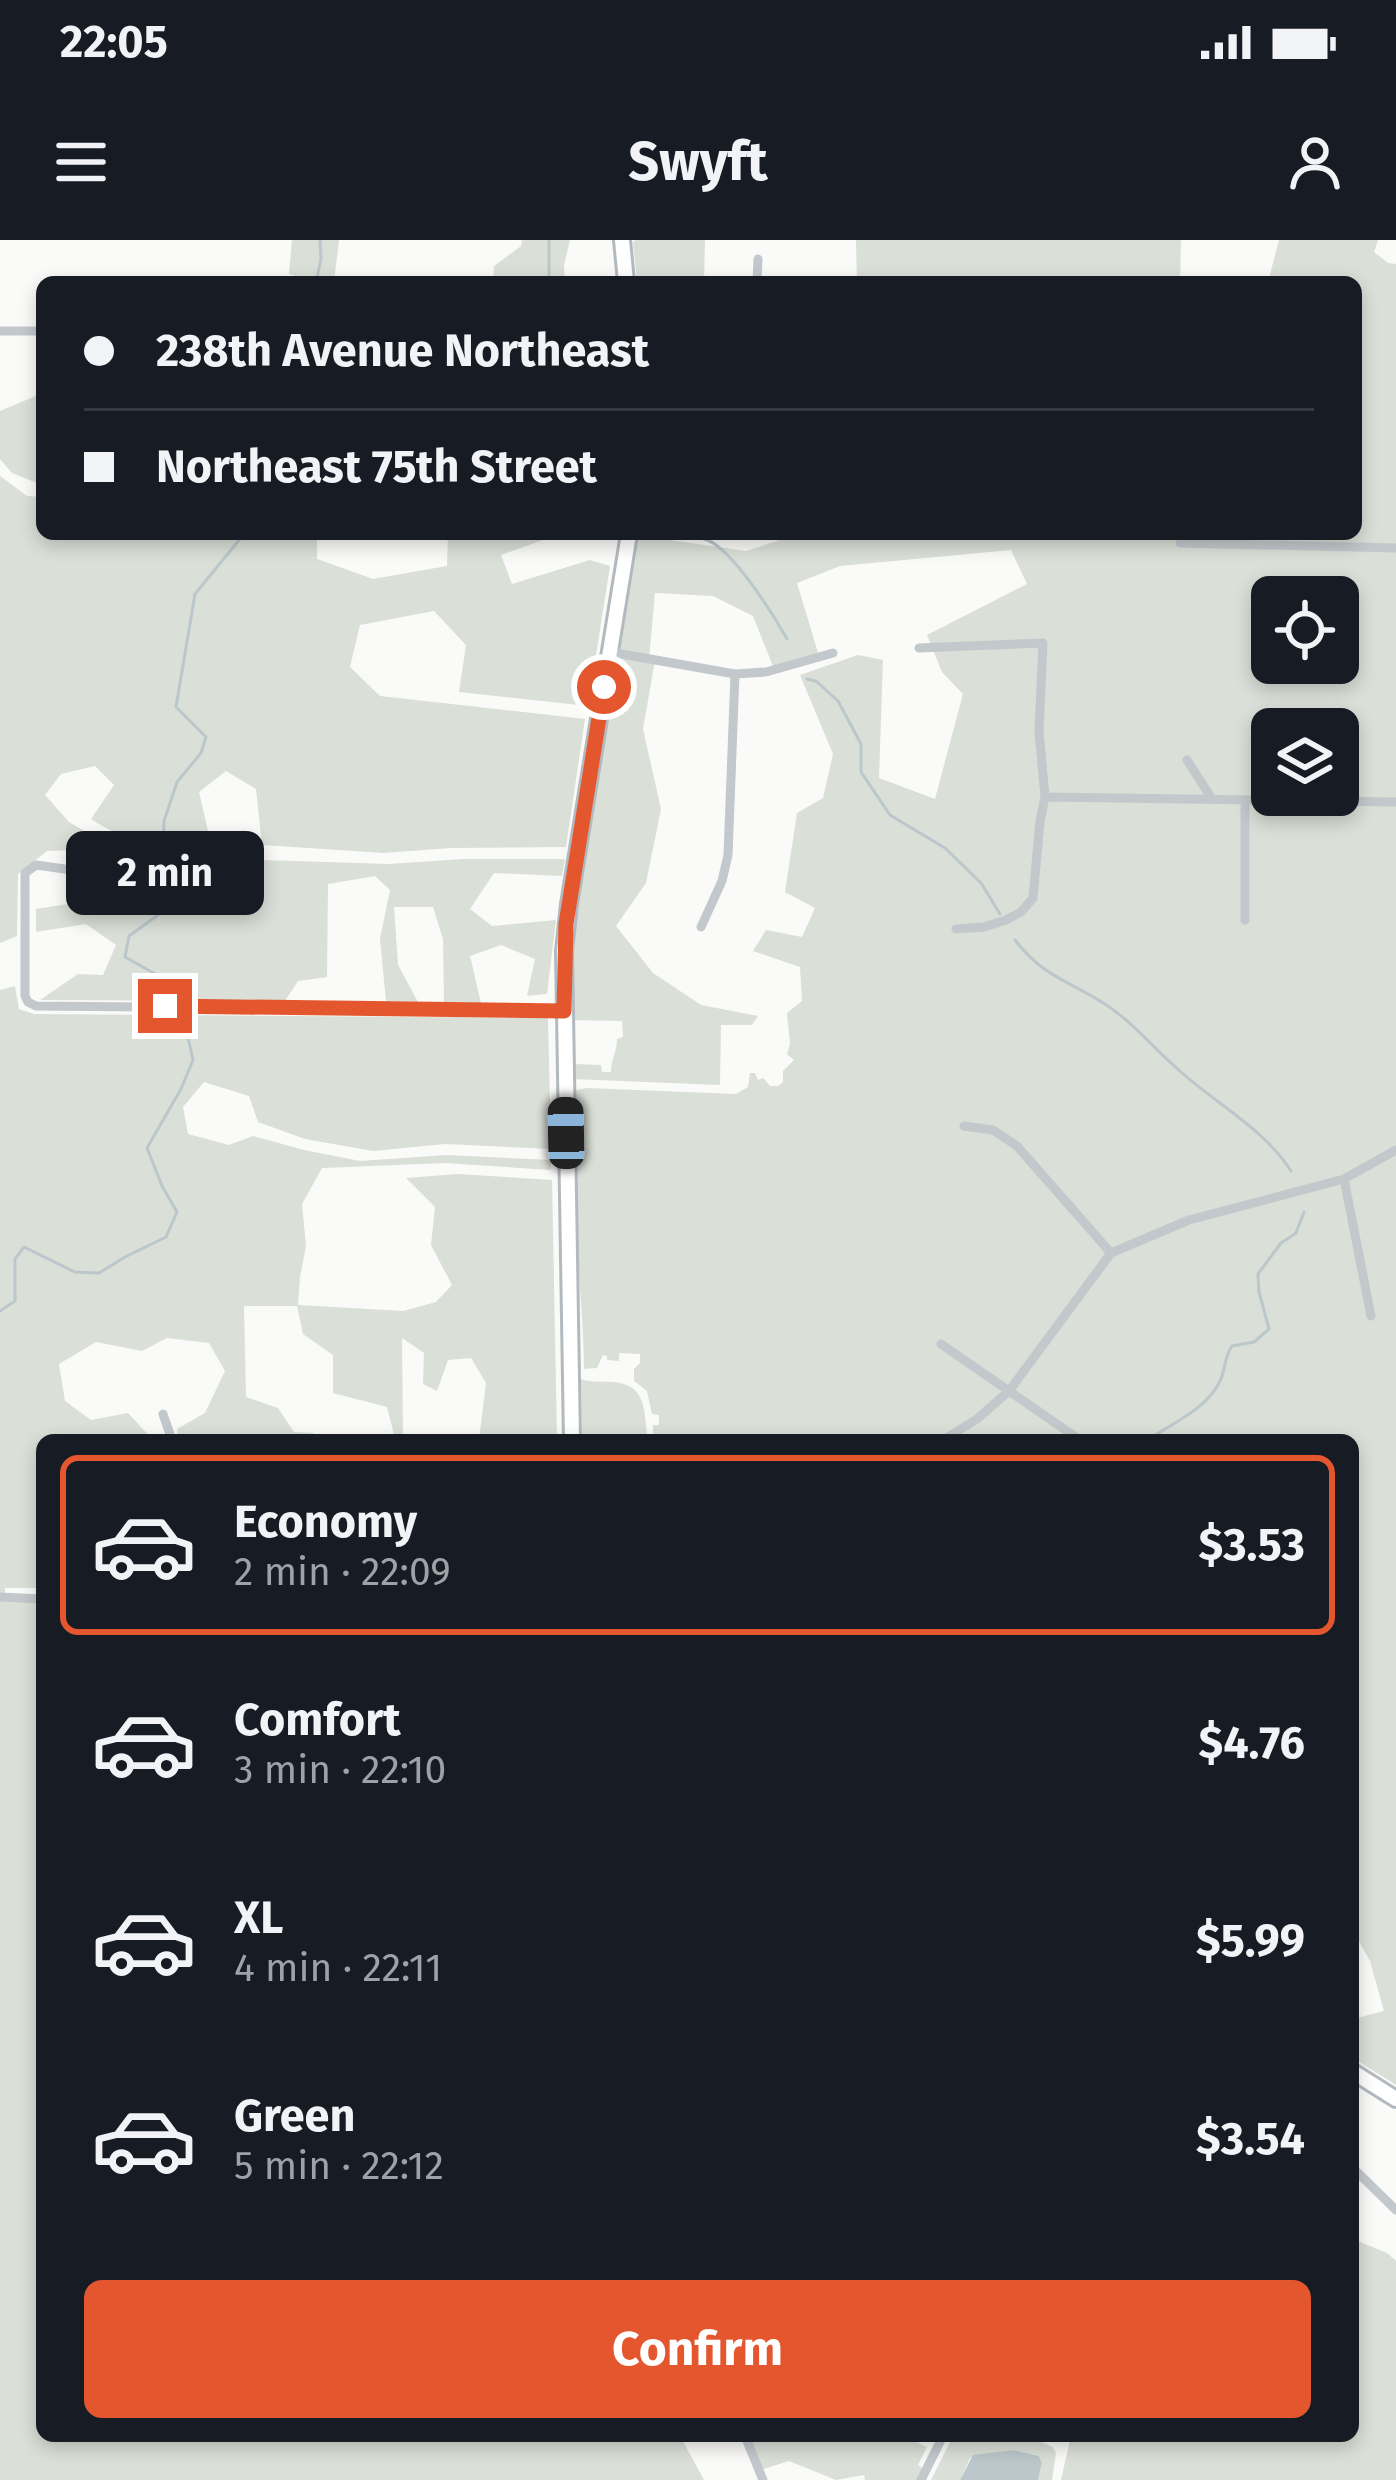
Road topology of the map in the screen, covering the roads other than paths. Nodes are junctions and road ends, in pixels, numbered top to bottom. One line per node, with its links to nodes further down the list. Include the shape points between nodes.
1 (622, 240): 3 (street)
2 (758, 259): 4 (street)
3 (625, 276)
4 (757, 276)
5 (0, 331): 6 (street)
6 (36, 331)
7 (628, 540): 11 (street)
8 (1180, 543): 9 (street)
9 (1396, 548)
10 (919, 648): 15 (street, via 1043,647)
11 (610, 652): 13 (street); 23 (street, via 566,924)
12 (832, 653): 13 (street)
13 (736, 674): 21 (street, via 728,855)
14 (1186, 760): 16 (street)
15 (1046, 797): 16 (street); 22 (street, via 1033,898 1006,920)
16 (1212, 799): 17 (street)
17 (1245, 800): 18 (street); 20 (street)
18 (1396, 802)
19 (86, 872): 23 (street, via 36,865 26,874 25,996 36,1006)
20 (1245, 920)
21 (701, 927)
22 (956, 929)
23 (564, 1011): 33 (street)
24 (964, 1126): 27 (street, via 993,1130 1017,1146)
25 (1396, 1150): 26 (street)
26 (1344, 1179): 27 (street, via 1189,1220); 28 (street)
27 (1112, 1252): 30 (street)
28 (1371, 1316)
29 (941, 1344): 30 (street)
30 (1009, 1391): 34 (street); 35 (street)
31 (163, 1414): 32 (street)
32 (170, 1434)
33 (572, 1434)
34 (953, 1434)
35 (1071, 1434)
36 (0, 1598): 37 (street)
37 (36, 1599)
38 (1359, 2076): 39 (street)
39 (1396, 2098)
40 (1359, 2174): 41 (street)
41 (1396, 2210)
42 (747, 2442): 44 (street)
43 (940, 2442): 45 (street)
44 (763, 2480)
45 (921, 2480)

